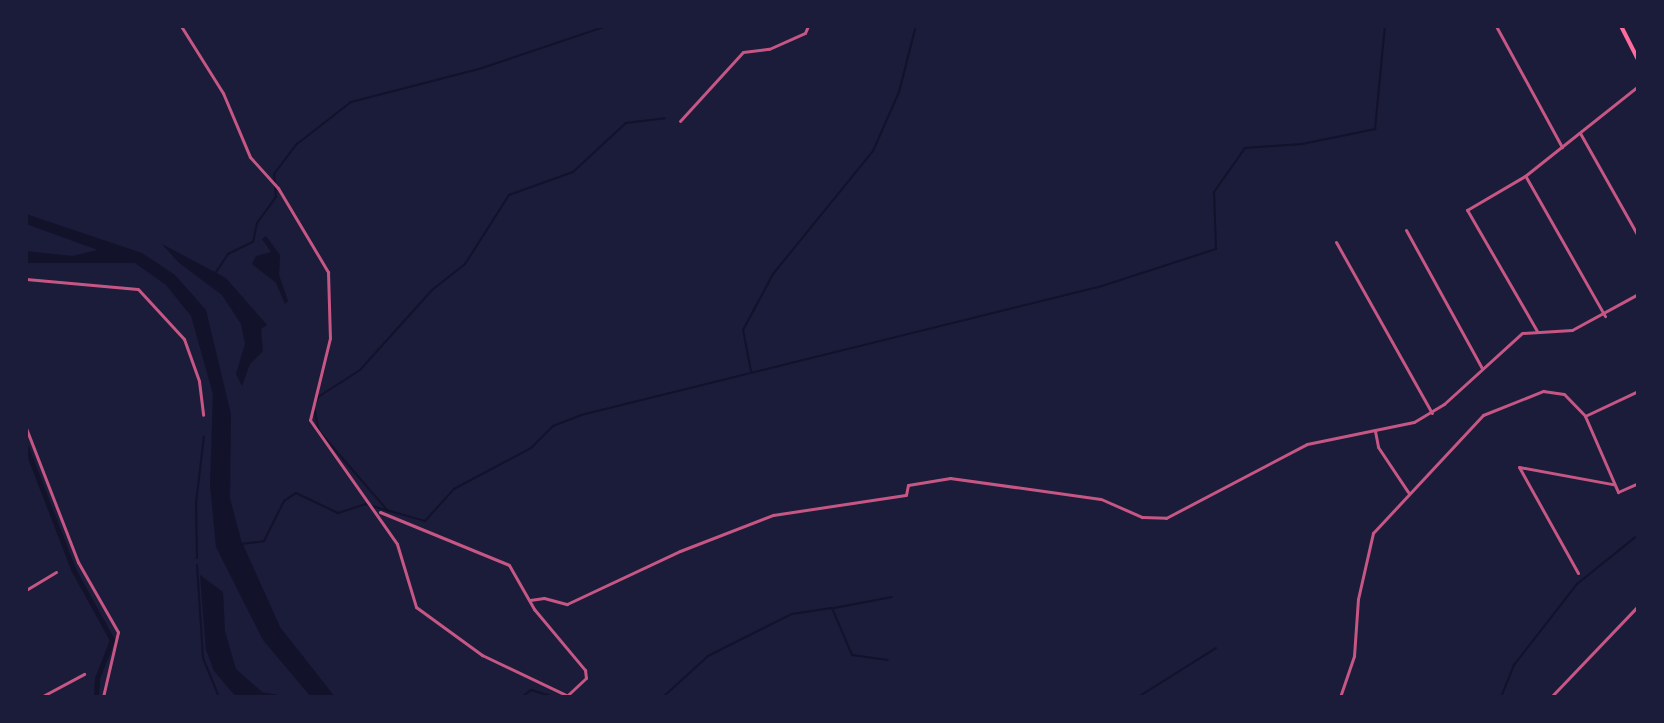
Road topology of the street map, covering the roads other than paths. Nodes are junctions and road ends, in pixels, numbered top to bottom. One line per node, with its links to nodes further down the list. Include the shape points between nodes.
1 (181, 26): 28 (street, via 223,93 250,157 278,188 328,272 330,338 310,420)
2 (808, 26): 7 (street, via 805,33 769,49 743,52)
3 (1496, 26): 9 (street)
4 (1621, 26): 5 (main road)
5 (1638, 59)
6 (1638, 86): 8 (street)
7 (680, 121)
8 (1580, 133): 9 (street); 12 (street)
9 (1562, 147): 10 (street)
10 (1525, 176): 16 (street); 17 (street, via 1467,210)
11 (1406, 230): 18 (street)
12 (1638, 236)
13 (1336, 242): 20 (street)
14 (26, 279): 21 (street, via 138,289 184,339 199,381)
15 (1638, 294): 16 (street)
16 (1605, 316): 17 (street, via 1572,330)
17 (1537, 331): 18 (street, via 1522,333)
18 (1482, 368): 20 (street)
19 (1638, 391): 22 (street)
20 (1432, 413): 24 (street)
21 (203, 415)
22 (1585, 416): 26 (street); 27 (street, via 1555,390 1513,399 1483,415)
23 (26, 428): 37 (street, via 78,562 118,632)
24 (1375, 431): 27 (street, via 1378,447); 32 (street, via 1307,444 1166,518 1142,517 1101,499 965,478 908,485 906,495 773,515 567,604)
25 (1638, 483): 26 (street, via 1618,492)
26 (1612, 484): 30 (street, via 1519,467)
27 (1408, 492): 38 (street, via 1373,533 1358,599 1355,647)
28 (379, 512): 32 (street, via 509,565); 35 (street, via 402,552 411,597 421,614 482,655)
29 (56, 572): 31 (street)
30 (1578, 573)
31 (26, 590)
32 (530, 600): 35 (street, via 585,670 586,678)
33 (1638, 606): 39 (street)
34 (84, 674): 36 (street)
35 (568, 696)
36 (41, 697)
37 (103, 697)
38 (1340, 697)
39 (1551, 697)

